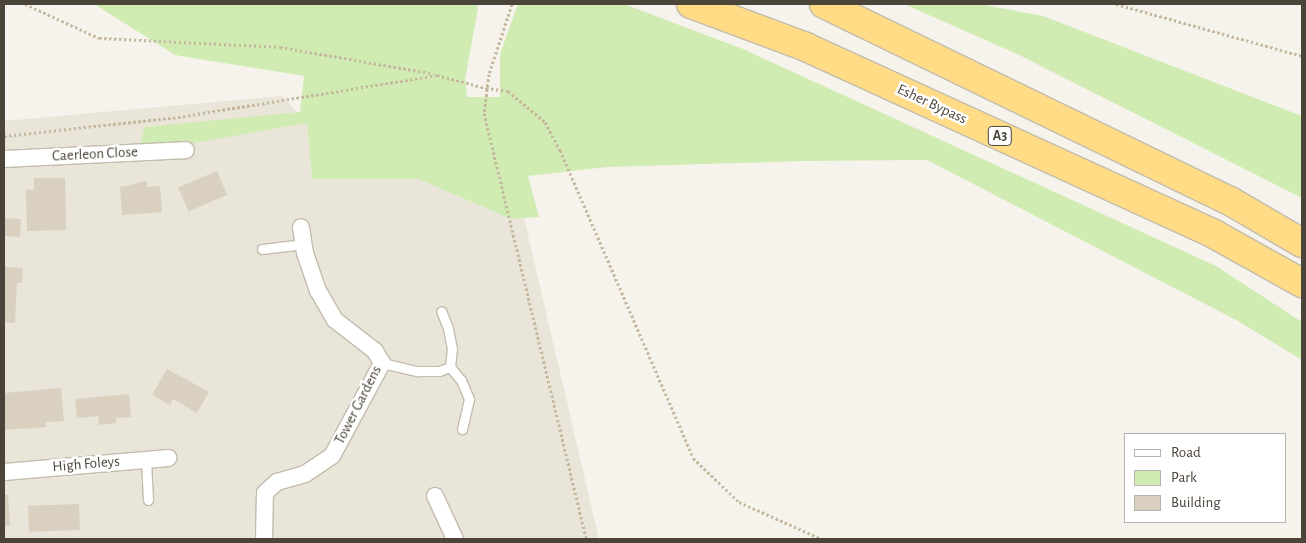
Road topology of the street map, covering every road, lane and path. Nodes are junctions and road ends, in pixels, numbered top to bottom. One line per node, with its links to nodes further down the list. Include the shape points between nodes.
1 (25, 4): 7 (path, via 99,38 280,47)
2 (512, 4): 8 (path)
3 (690, 4): 16 (highway, Esher Bypass / A3, via 815,51 1214,234)
4 (824, 4): 13 (highway, via 1230,202)
5 (1116, 4): 6 (path)
6 (1302, 56)
7 (437, 74): 8 (path); 9 (path, via 178,117)
8 (486, 88): 28 (path, via 484,113); 29 (path, via 508,90 545,122 589,212 694,458 739,502)
9 (4, 136)
10 (186, 150): 11 (street, Caerleon Close)
11 (4, 159)
12 (301, 227): 14 (street, Tower Gardens)
13 (1302, 243)
14 (304, 244): 15 (lane); 18 (street, Tower Gardens, via 318,291 335,320 375,352)
15 (262, 249)
16 (1302, 283)
17 (441, 311): 19 (lane, via 452,349)
18 (382, 363): 19 (lane, via 418,371 439,371); 26 (street, Tower Gardens, via 332,456 305,474 277,482 265,493)
19 (450, 367): 20 (lane, via 461,380 469,399)
20 (462, 429)
21 (168, 458): 22 (street, High Foleys)
22 (146, 460): 23 (street, High Foleys); 25 (lane)
23 (4, 472)
24 (435, 496): 27 (street)
25 (148, 500)
26 (264, 539)
27 (455, 539)
28 (586, 539)
29 (822, 539)

